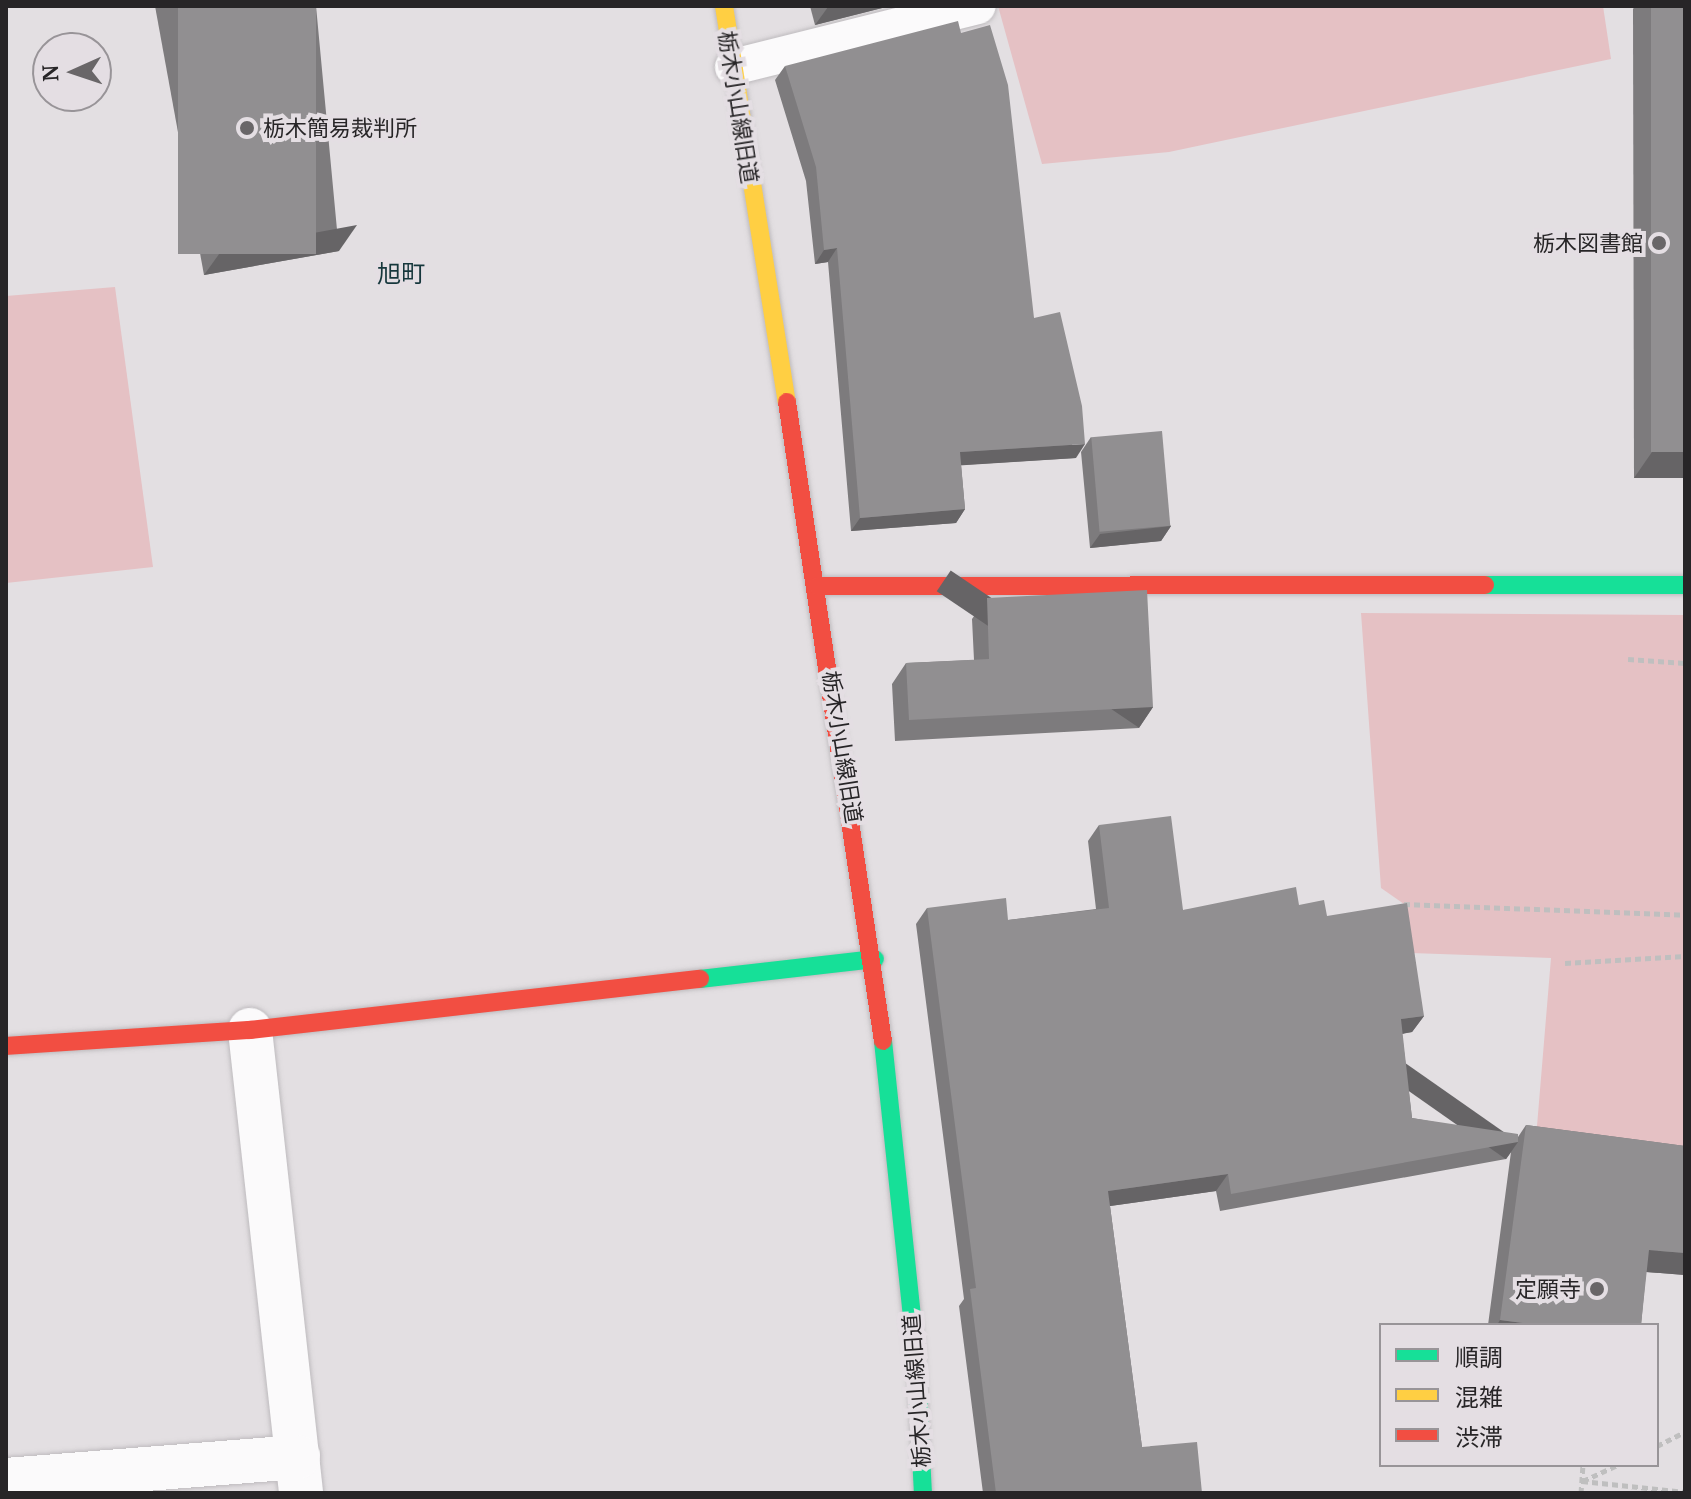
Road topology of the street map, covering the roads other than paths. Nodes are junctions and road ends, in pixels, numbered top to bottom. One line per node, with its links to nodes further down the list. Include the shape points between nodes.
1 (724, 6): 3 (street, 栃木小山線旧道)
2 (977, 6): 3 (lane)
3 (733, 67): 5 (street, 栃木小山線旧道)
4 (1685, 585): 5 (street)
5 (818, 586): 6 (street, 栃木小山線旧道)
6 (875, 959): 7 (street); 11 (street, 栃木小山線旧道, via 916,1356)
7 (250, 1030): 8 (street); 9 (street)
8 (6, 1046)
9 (300, 1475): 10 (street)
10 (6, 1480)
11 (923, 1493)

